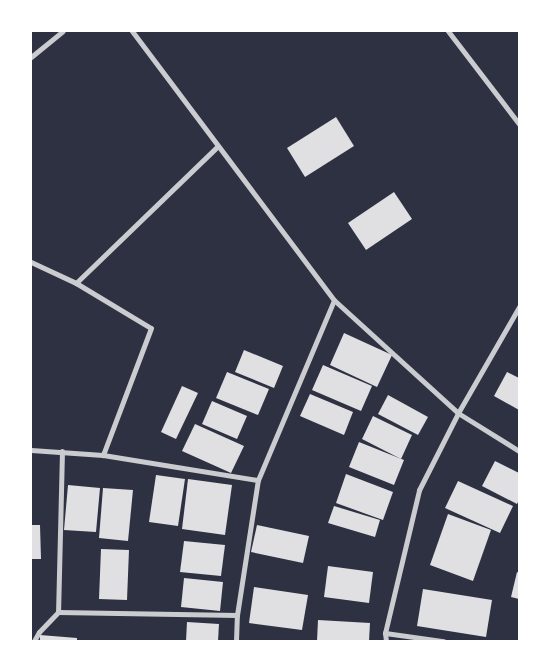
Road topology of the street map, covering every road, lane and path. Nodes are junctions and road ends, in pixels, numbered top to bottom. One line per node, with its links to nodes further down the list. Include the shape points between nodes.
1 (63, 31): 4 (street)
2 (132, 31): 6 (street)
3 (448, 31): 5 (street)
4 (31, 56)
5 (519, 124)
6 (217, 147): 8 (street); 9 (street)
7 (31, 262): 8 (street)
8 (76, 283): 15 (street, via 151,328)
9 (334, 300): 11 (street); 16 (street)
10 (519, 306): 11 (street)
11 (458, 413): 13 (street); 19 (street, via 419,490)
12 (31, 450): 14 (street)
13 (519, 450)
14 (62, 452): 15 (street); 17 (street)
15 (103, 455): 16 (street)
16 (258, 480): 18 (street)
17 (58, 612): 18 (street); 20 (street)
18 (237, 615): 21 (street)
19 (385, 633): 22 (street); 23 (street)
20 (34, 641)
21 (236, 641)
22 (386, 641)
23 (443, 641)

